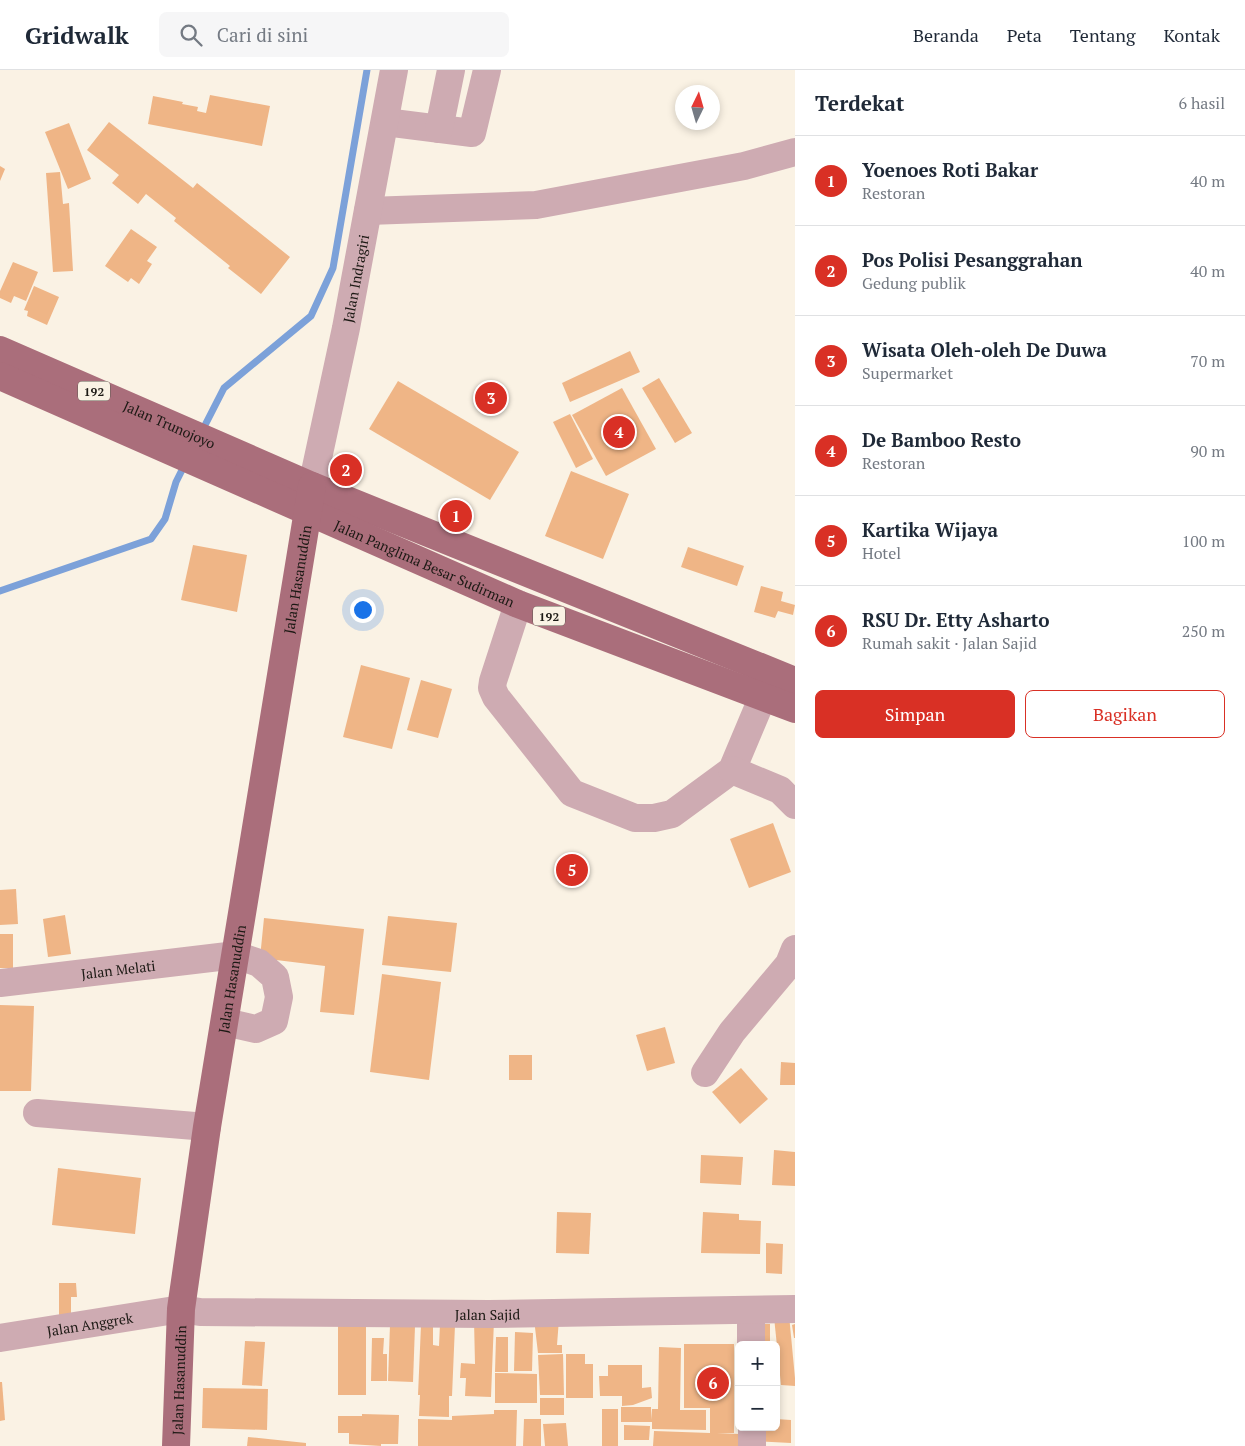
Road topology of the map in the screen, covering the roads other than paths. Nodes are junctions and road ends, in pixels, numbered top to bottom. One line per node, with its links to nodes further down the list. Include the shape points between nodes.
1 (394, 70): 4 (street, Jalan Indragiri)
2 (451, 70): 5 (street)
3 (487, 70): 5 (street, via 472,133)
4 (385, 122): 5 (street); 7 (street, Jalan Indragiri)
5 (439, 129)
6 (795, 152): 7 (street, via 744,166 536,205)
7 (368, 211): 12 (street, Jalan Indragiri)
8 (0, 350): 10 (main road, Jalan Trunojoyo / 192)
9 (0, 376): 10 (main road, Jalan Trunojoyo / 192)
10 (183, 442): 11 (main road, Jalan Trunojoyo / 192)
11 (210, 454): 12 (main road, Jalan Trunojoyo / 192); 13 (main road, Jalan Trunojoyo / 192)
12 (312, 486): 13 (main road, Jalan Hasanuddin); 15 (main road, Jalan Panglima Besar Sudirman / 192)
13 (307, 512): 14 (main road, Jalan Panglima Besar Sudirman / 192); 21 (main road, Jalan Hasanuddin)
14 (518, 604): 16 (main road, Jalan Panglima Besar Sudirman / 192); 18 (street, via 492,688 572,793 635,818 654,818 672,814)
15 (784, 677): 16 (street)
16 (764, 699): 17 (main road, Jalan Panglima Besar Sudirman / 192); 18 (street)
17 (795, 709)
18 (732, 770): 19 (street, via 780,790)
19 (795, 805)
20 (795, 949): 24 (street, via 789,964 732,1032)
21 (236, 955): 22 (street, Jalan Melati); 23 (main road, Jalan Hasanuddin); 23 (street, via 259,964 276,977 279,997 274,1021 256,1029)
22 (0, 984)
23 (225, 1022): 26 (main road, Jalan Hasanuddin)
24 (705, 1073)
25 (37, 1112): 26 (street)
26 (207, 1127): 27 (main road, Jalan Hasanuddin)
27 (181, 1309): 29 (street, Jalan Sajid, via 200,1312 479,1314); 30 (street, Jalan Anggrek); 33 (main road, Jalan Hasanuddin)
28 (795, 1309): 29 (street, Jalan Sajid)
29 (751, 1311): 31 (street)
30 (0, 1338)
31 (751, 1341)
32 (752, 1431): 34 (street)
33 (176, 1446)
34 (752, 1446)

